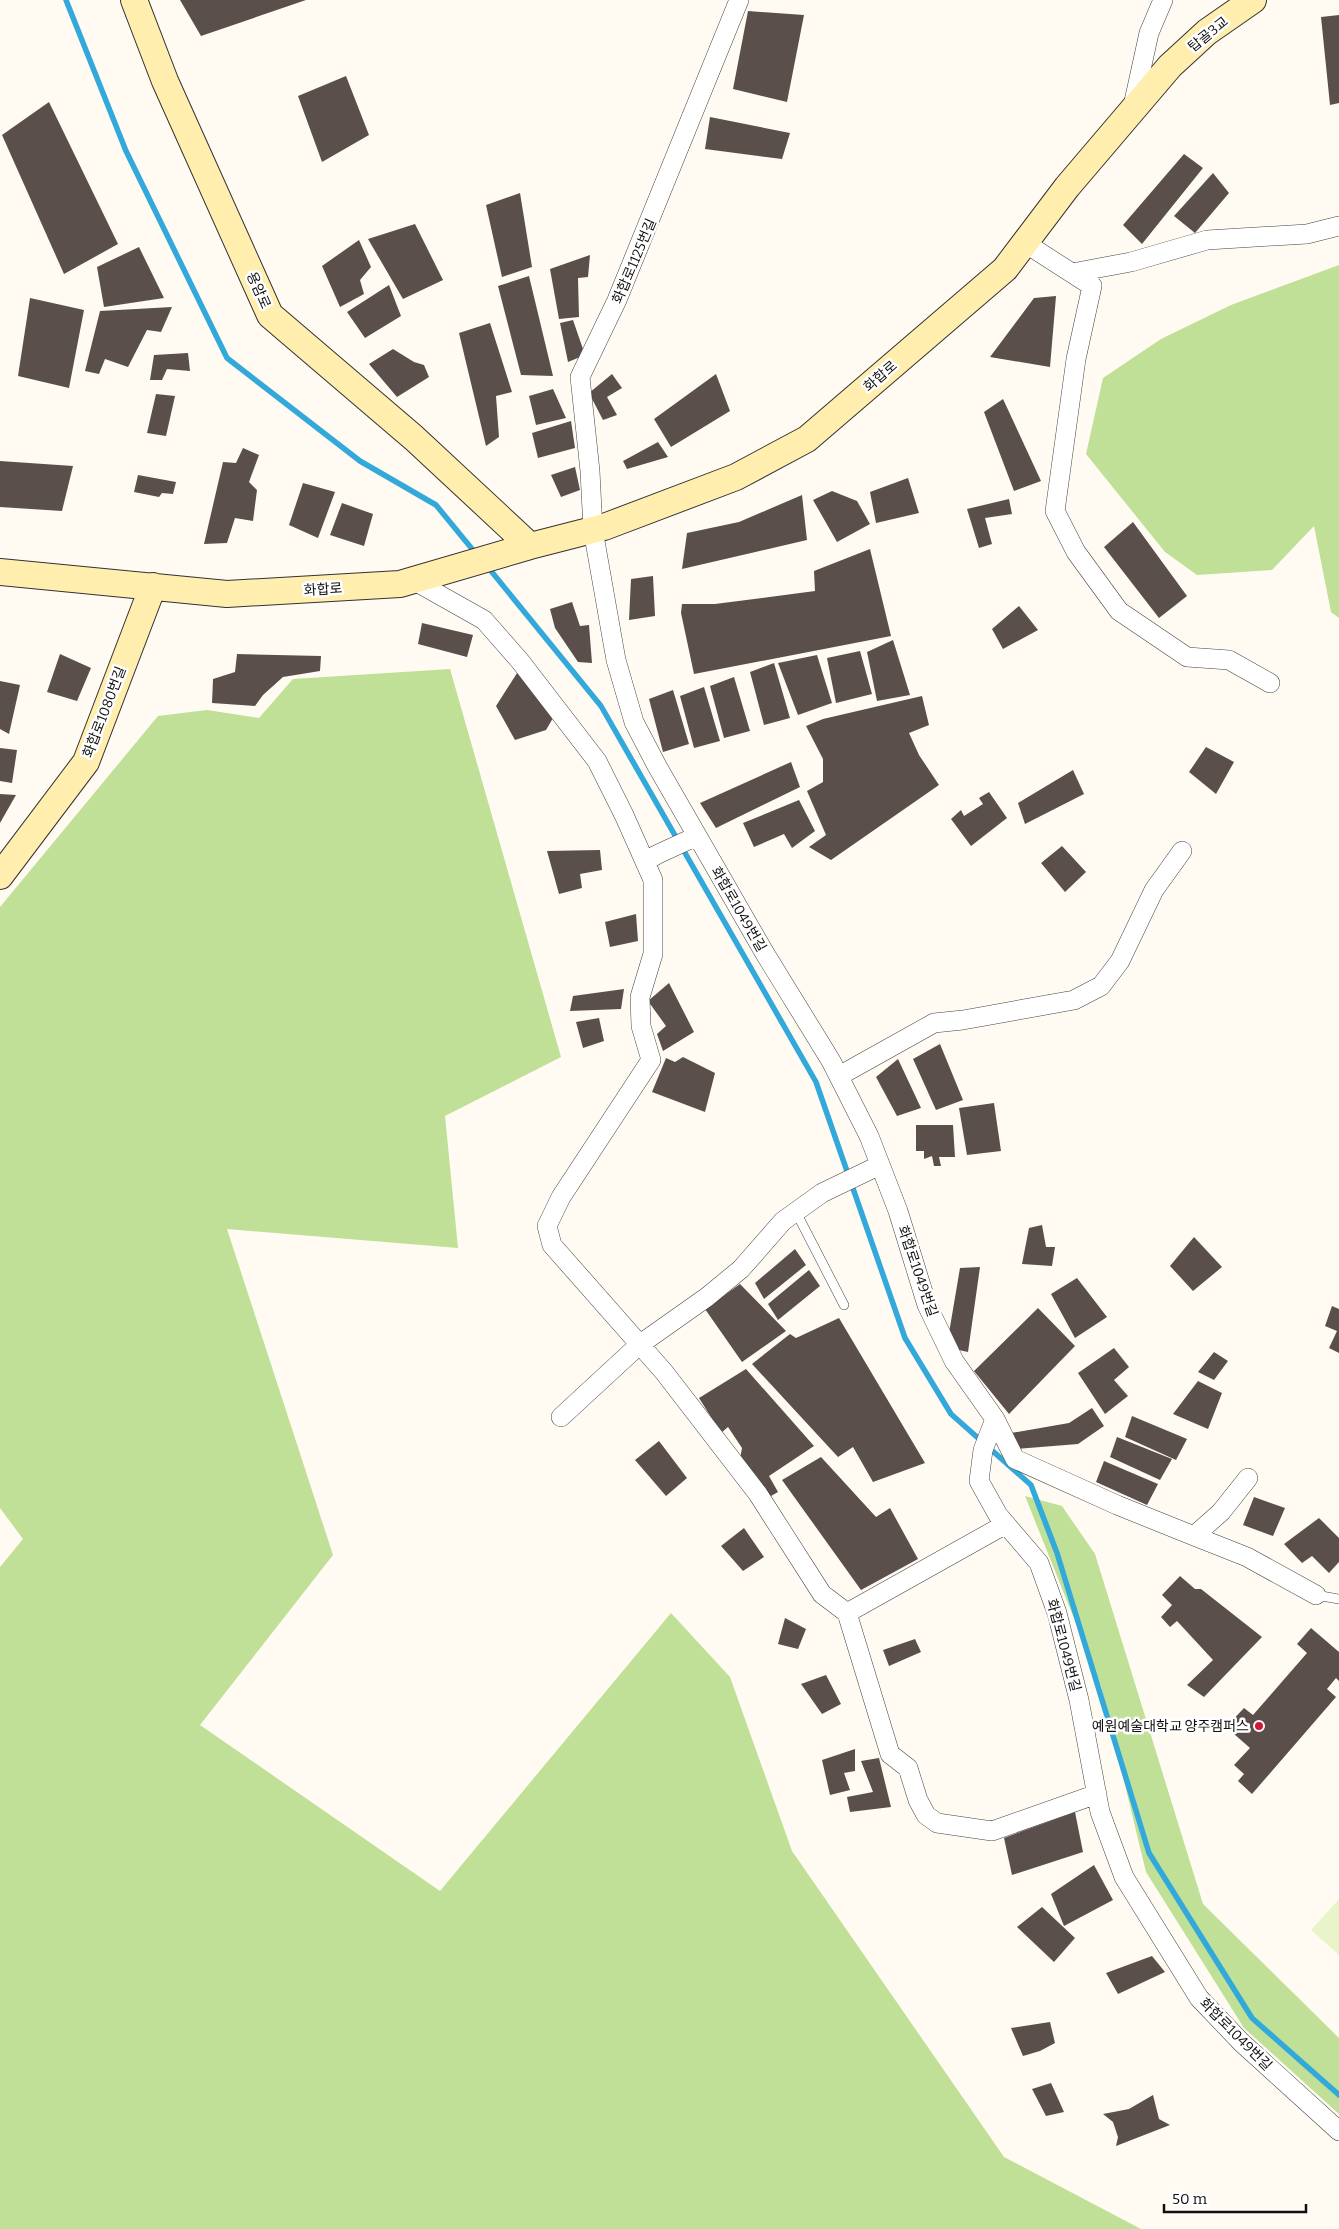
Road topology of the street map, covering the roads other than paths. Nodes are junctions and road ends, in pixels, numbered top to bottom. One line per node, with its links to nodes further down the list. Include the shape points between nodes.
1 (134, 0): 11 (main road, 용암로, via 165,82 270,315 414,438)
2 (739, 0): 10 (street, 화합로1125번길, via 617,300 580,377)
3 (1163, 0): 6 (street, via 1149,33)
4 (1250, 2): 5 (main road, 탑골3교, via 1207,32)
5 (1170, 66): 6 (main road, 화합로)
6 (1132, 111): 8 (main road, 화합로)
7 (1339, 226): 9 (street, via 1307,234 1207,240 1131,262)
8 (1025, 243): 9 (street); 10 (main road, 화합로, via 1005,269 806,439 736,477)
9 (1072, 273): 15 (street, via 1092,286 1076,359 1055,511 1076,552 1119,611 1187,657 1229,660)
10 (594, 530): 11 (main road, 화합로); 16 (street, 화합로1049번길, via 616,660 634,722)
11 (530, 546): 13 (main road, 화합로)
12 (0, 572): 14 (main road)
13 (413, 580): 14 (main road, 화합로, via 400,584 227,594); 18 (street, via 484,620 520,661 597,760)
14 (154, 586): 19 (main road, 화합로1080번길, via 86,762)
15 (1270, 683)
16 (694, 837): 18 (street); 20 (street, 화합로1049번길)
17 (1182, 851): 20 (street, via 1154,890 1120,961 1101,986 1074,1000 934,1023)
18 (651, 859): 24 (street, via 653,954 640,997 642,1026 651,1060 561,1197 547,1226 552,1245)
19 (0, 876)
20 (839, 1076): 21 (street, 화합로1049번길)
21 (880, 1165): 22 (street, via 822,1193); 26 (street, 화합로1049번길, via 927,1305 954,1361)
22 (796, 1212): 23 (lane); 24 (street, via 784,1221 742,1269)
23 (844, 1305)
24 (639, 1345): 25 (street); 32 (street, via 664,1372 758,1494 822,1594)
25 (561, 1417)
26 (992, 1425): 28 (street, 화합로1049번길, via 979,1481); 29 (street, via 1015,1459)
27 (1248, 1478): 29 (street, via 1221,1512)
28 (1006, 1524): 32 (street); 33 (street, 화합로1049번길, via 1039,1563 1057,1612 1079,1700)
29 (1194, 1536): 30 (street, via 1247,1557)
30 (1316, 1595): 31 (lane)
31 (1339, 1598)
32 (847, 1614): 33 (street, via 890,1754 908,1768 918,1800 926,1815 936,1823 992,1831)
33 (1097, 1794): 34 (street, 화합로1049번길, via 1100,1812 1124,1877 1199,1998 1242,2044)
34 (1339, 2131)

